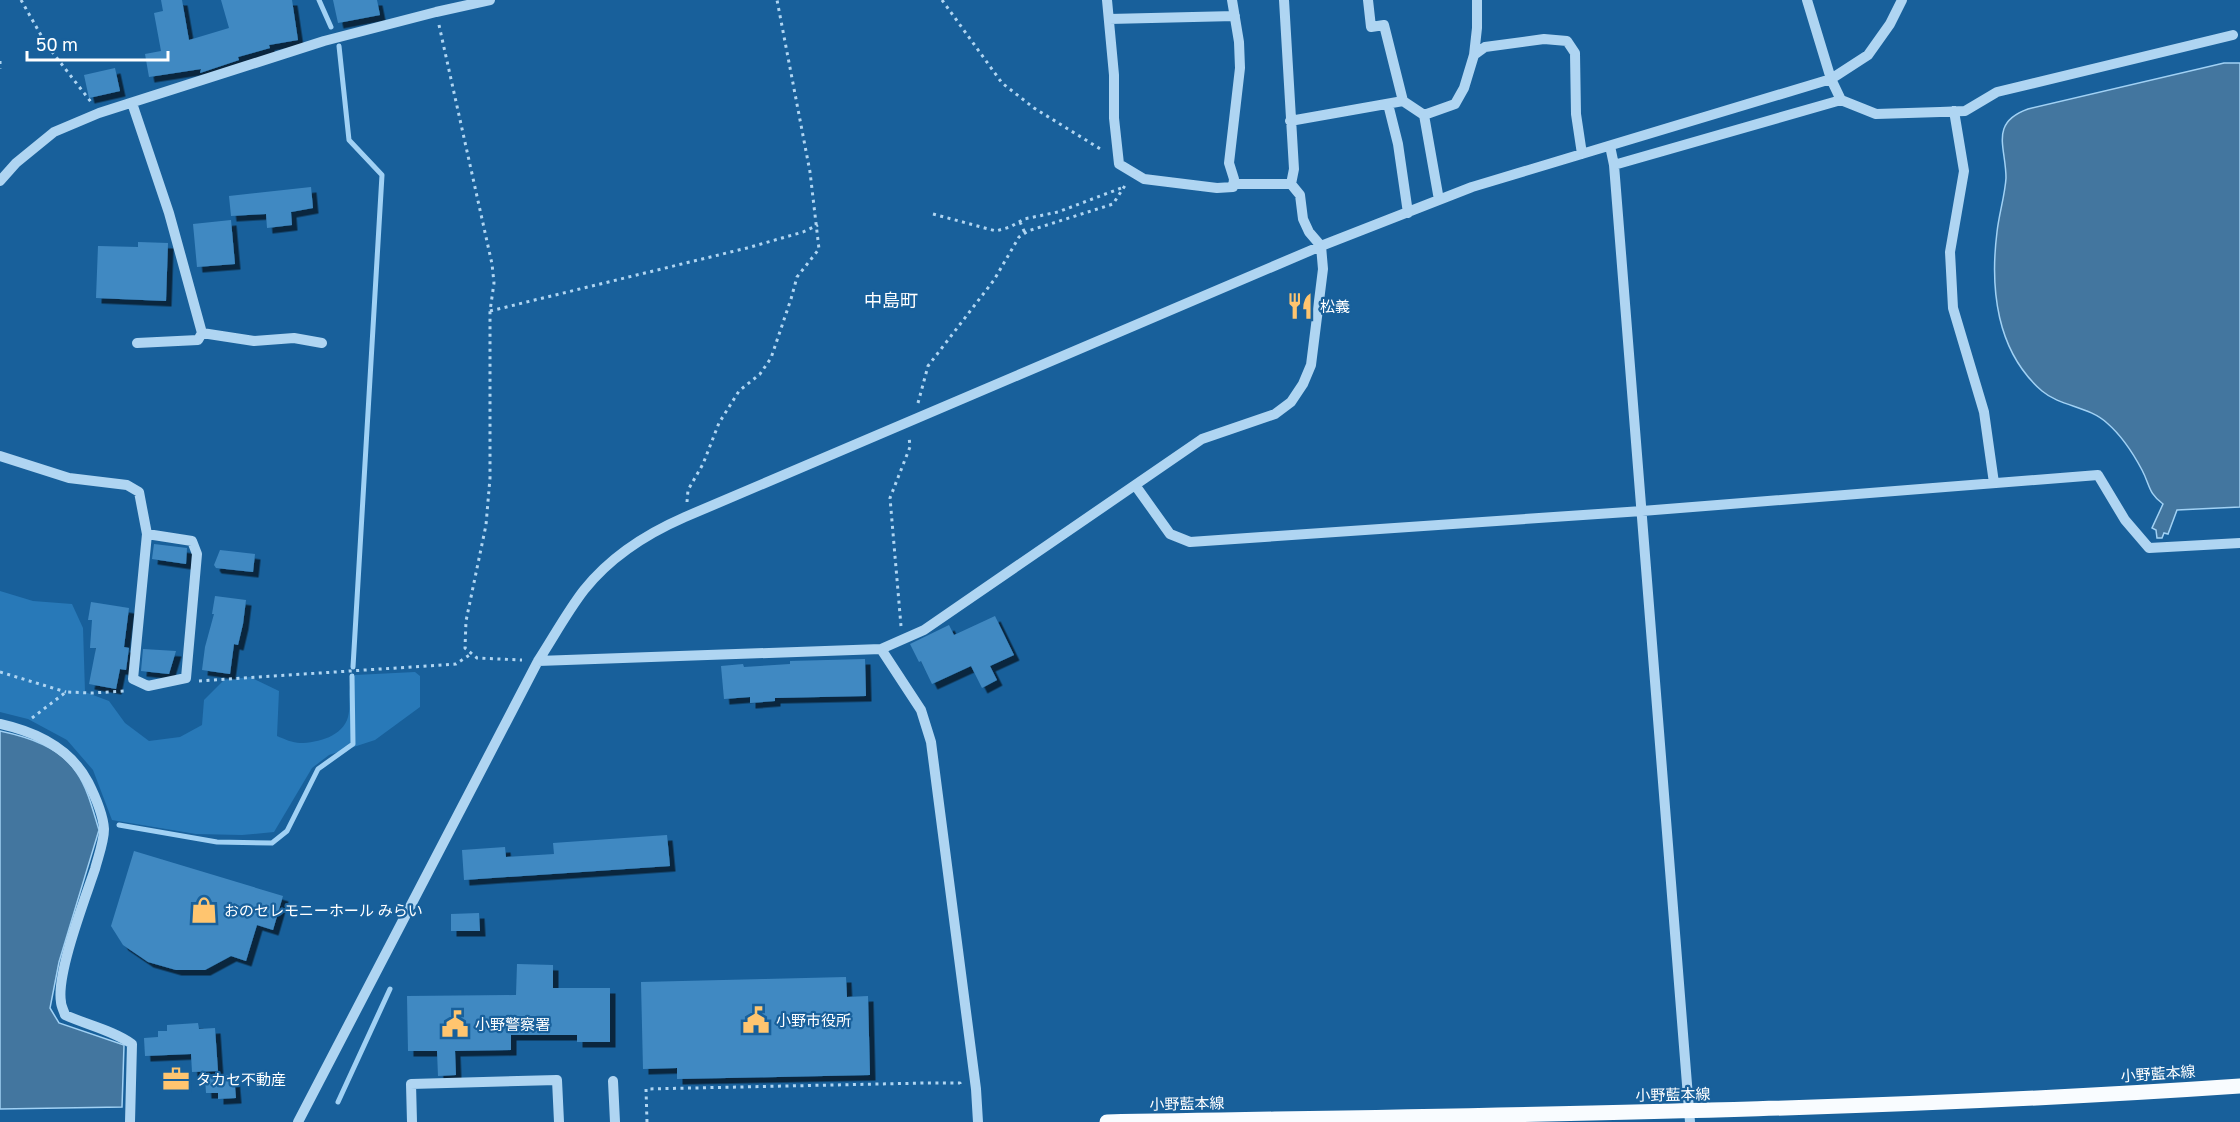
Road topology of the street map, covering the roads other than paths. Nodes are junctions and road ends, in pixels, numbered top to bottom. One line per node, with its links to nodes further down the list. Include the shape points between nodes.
1 (490, 0): 16 (street, via 324,41)
2 (1107, 0): 10 (street)
3 (1232, 0): 9 (street)
4 (1284, 0): 20 (street)
5 (1368, 0): 15 (street, via 1371,27 1384,25)
6 (1477, 0): 12 (street)
7 (1807, 0): 13 (street)
8 (1902, 0): 13 (street, via 1868,55)
9 (1234, 16): 10 (street); 25 (street, via 1240,68 1229,163)
10 (1109, 19): 25 (street, via 1119,164 1144,179 1217,188)
11 (2233, 34): 18 (street, via 1997,92 1965,111)
12 (1474, 55): 19 (street, via 1455,104); 22 (street, via 1485,47 1567,40 1575,53 1576,114)
13 (1831, 79): 14 (street); 21 (street)
14 (1841, 100): 18 (street, via 1876,114); 23 (street)
15 (1403, 101): 17 (street); 19 (street)
16 (132, 103): 24 (street, via 54,132); 30 (street, via 169,213)
17 (1388, 104): 20 (street); 28 (street)
18 (1954, 111): 34 (street, via 1964,171 1950,252 1953,308 1984,412)
19 (1424, 116): 27 (street)
20 (1290, 121): 26 (street, via 1294,169)
21 (1610, 146): 22 (street); 23 (street)
22 (1582, 154): 27 (street)
23 (1614, 165): 36 (street)
24 (0, 181)
25 (1233, 184): 26 (street)
26 (1291, 184): 29 (street, via 1300,195 1302,219)
27 (1438, 200): 28 (street)
28 (1407, 213): 29 (street)
29 (1321, 246): 35 (street, via 1323,269 1311,366 1291,402 1275,414 1202,439); 40 (street, via 655,530 618,554 584,590)
30 (202, 333): 31 (street, via 198,340); 32 (street, via 254,341 294,338)
31 (137, 343)
32 (322, 343)
33 (0, 456): 37 (street, via 69,478 127,485 139,492)
34 (1994, 483): 36 (street); 38 (street, via 2098,475 2125,520 2149,548)
35 (1135, 485): 36 (street, via 1170,534 1190,542); 39 (street, via 924,630)
36 (1642, 511): 44 (street)
37 (147, 534): 37 (street, via 133,679 148,686 186,678 197,554 192,541)
38 (2240, 543)
39 (881, 649): 40 (street); 50 (street, via 921,710 932,742)
40 (538, 661): 46 (street)
41 (0, 723): 45 (street, via 50,741 67,754 81,769 98,805 104,830 69,952 61,1002 65,1015 132,1044)
42 (613, 1081): 49 (street)
43 (2240, 1086): 44 (main road, 小野藍本線)
44 (1690, 1117): 51 (main road, 小野藍本線)
45 (130, 1122)
46 (298, 1122)
47 (412, 1122): 48 (street, via 411,1084 557,1080)
48 (559, 1122)
49 (615, 1122)
50 (978, 1122)
51 (1107, 1122)

